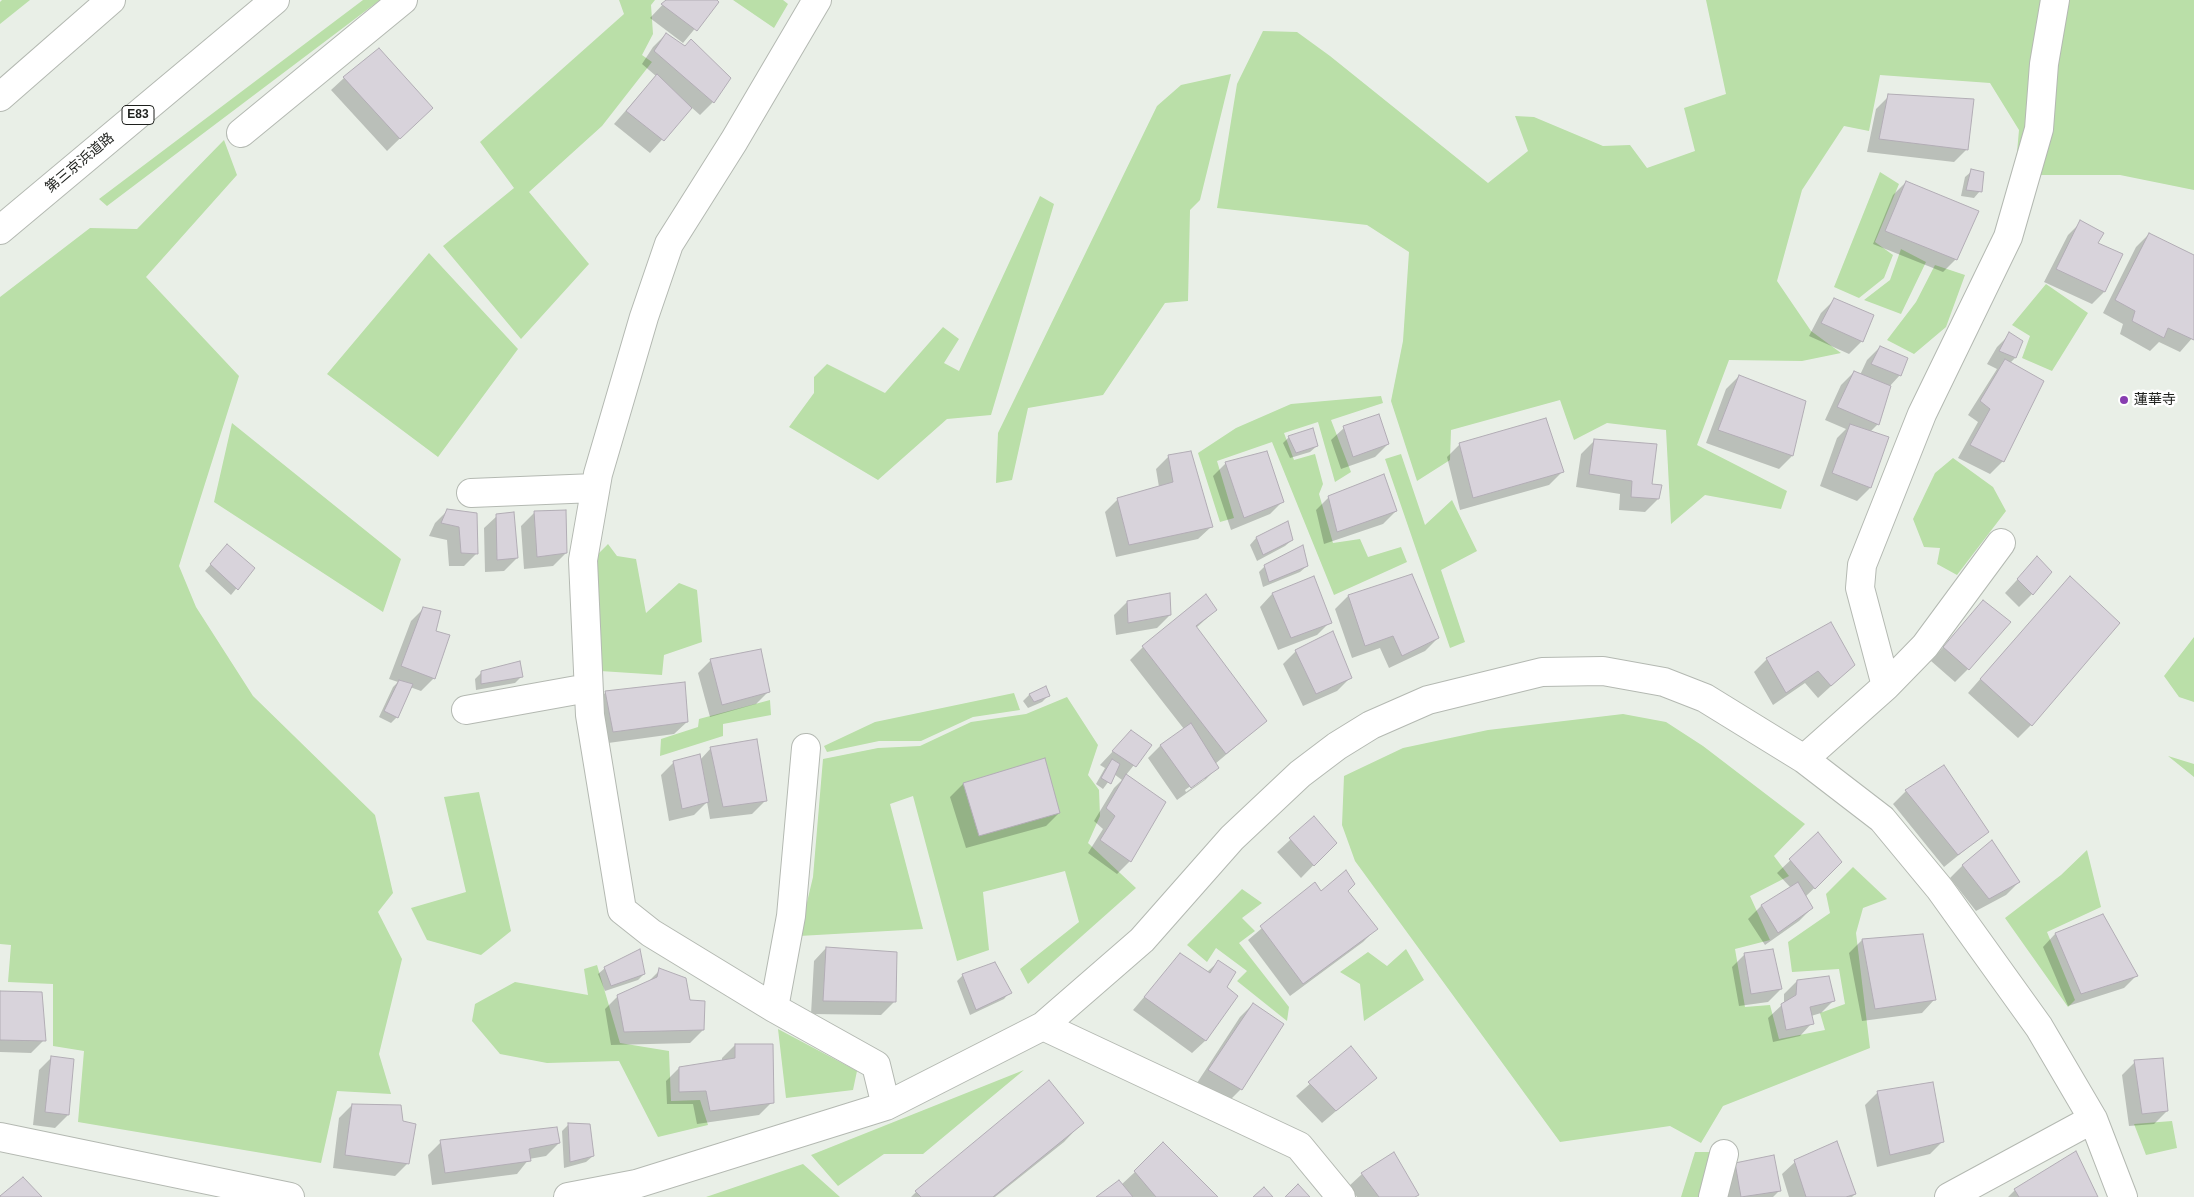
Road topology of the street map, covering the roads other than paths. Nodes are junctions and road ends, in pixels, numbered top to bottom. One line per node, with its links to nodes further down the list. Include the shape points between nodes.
1 (110, 0): 6 (main road)
2 (275, 0): 8 (main road, 第三京浜道路 / E83)
3 (403, 0): 7 (main road)
4 (818, 0): 9 (main road, via 669,244 644,317)
5 (2055, 0): 12 (main road, via 2044,64 2039,129 2008,237 1922,414 1862,565 1860,588)
6 (0, 97)
7 (241, 133)
8 (0, 230)
9 (595, 488): 10 (main road); 13 (main road, via 582,560)
10 (471, 494)
11 (2001, 543): 12 (main road, via 1925,646)
12 (1886, 686): 16 (main road)
13 (588, 688): 14 (main road); 17 (main road, via 622,910 651,933)
14 (466, 710)
15 (806, 748): 17 (main road, via 791,916)
16 (1804, 759): 18 (main road, via 1705,698 1664,682 1603,670 1542,672 1428,700 1372,725 1300,774 1232,838 1142,940); 20 (main road, via 1882,819 1940,889 2038,1027)
17 (774, 1008): 19 (main road, via 876,1065)
18 (1043, 1026): 19 (main road); 25 (main road, via 1299,1146)
19 (886, 1106): 24 (main road, via 636,1184)
20 (2092, 1120): 27 (main road); 28 (main road)
21 (0, 1137): 23 (main road)
22 (1724, 1154): 26 (main road)
23 (290, 1197)
24 (568, 1197)
25 (1341, 1197)
26 (1713, 1197)
27 (1949, 1197)
28 (2123, 1197)

